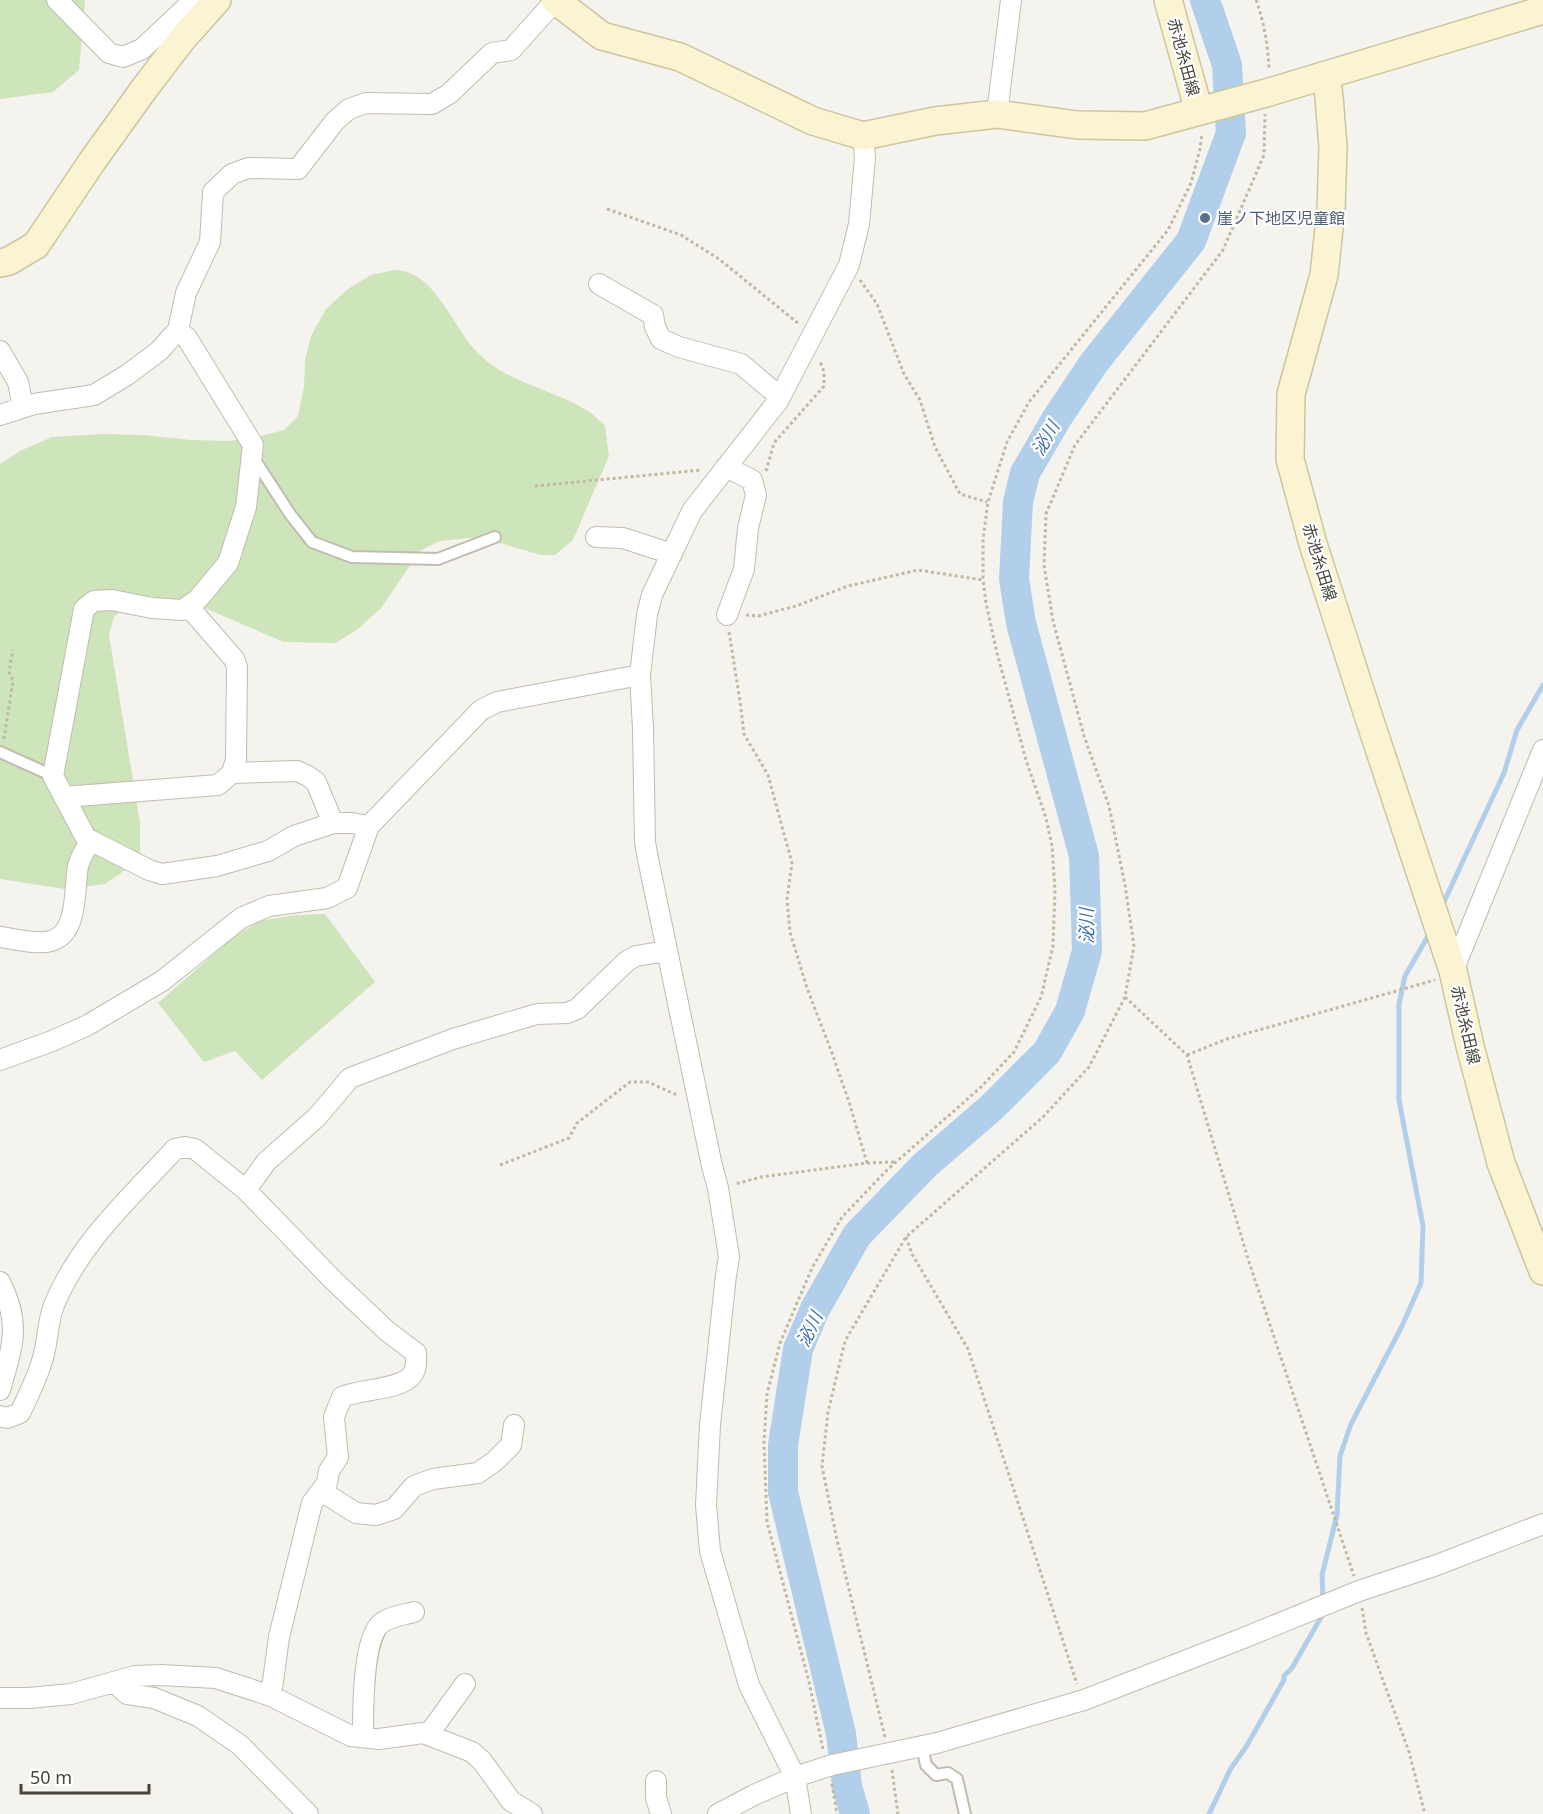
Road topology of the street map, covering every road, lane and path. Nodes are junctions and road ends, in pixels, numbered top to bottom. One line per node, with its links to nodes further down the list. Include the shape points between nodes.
1 (57, 0): 2 (street, via 110,53 123,57 142,49)
2 (194, 0)
3 (217, 0): 15 (main road, via 144,89 36,245)
4 (1011, 0): 12 (street)
5 (1168, 0): 11 (main road, 赤池糸田線)
6 (1256, 0): 10 (path, via 1268,50 1270,73)
7 (555, 1): 13 (main road, via 602,36 680,57 813,121); 18 (street, via 511,50 492,53 449,94 432,104 366,103 349,109 335,121 298,169 248,168 232,174 213,192 210,242 186,293)
8 (1543, 10): 9 (main road)
9 (1326, 75): 10 (main road, 赤池糸田線); 47 (main road, 赤池糸田線, via 1333,147 1331,210 1324,275 1291,394 1290,459 1327,588)
10 (1266, 93): 11 (main road, 赤池糸田線); 48 (path, via 1264,155 1223,250 1075,445 1046,514 1044,565 1053,621 1084,736 1109,806 1125,885 1134,946)
11 (1204, 110): 12 (main road, via 1145,126 1077,125); 28 (path, via 1191,183 1168,230 1029,402 1007,442)
12 (997, 114): 13 (main road, via 935,121)
13 (863, 136): 16 (street, via 859,224)
14 (607, 209): 19 (path, via 681,236 719,260 802,327)
15 (0, 263)
16 (847, 270): 19 (street); 28 (path, via 857,276 878,304 904,374 920,400 935,447 960,494)
17 (599, 284): 21 (street, via 653,315 662,339 679,348 741,364)
18 (178, 330): 22 (street, via 159,351 94,395); 24 (street, via 187,338 253,445)
19 (809, 341): 21 (street); 27 (path, via 824,372 824,386 774,443 764,489)
20 (0, 351): 22 (street, via 18,382)
21 (780, 397): 25 (street)
22 (23, 407): 23 (street)
23 (0, 415)
24 (253, 456): 29 (lane, via 312,542 352,557 438,559); 33 (street, via 246,507 228,563)
25 (726, 468): 26 (path); 27 (street, via 752,480); 31 (street, via 692,511)
26 (535, 486)
27 (756, 495): 34 (street, via 744,569)
28 (988, 502): 32 (path)
29 (495, 537)
30 (596, 537): 31 (street, via 623,538)
31 (672, 554): 36 (street, via 646,615)
32 (983, 580): 34 (path, via 918,570 848,586 758,616); 52 (path, via 996,650 1052,846 1053,946 1041,997 1014,1052 981,1088)
33 (188, 606): 39 (street, via 237,667 236,759); 40 (street, via 183,610 152,608 112,600 94,601 84,609)
34 (727, 615): 53 (path, via 744,734 768,775 792,863 787,899 790,932)
35 (13, 650): 38 (path, via 9,672 13,681)
36 (640, 675): 43 (street, via 498,702 481,710); 46 (street, via 645,842)
37 (1543, 750): 47 (street)
38 (1, 752): 40 (lane)
39 (232, 773): 41 (street, via 218,785); 42 (street, via 297,771 308,776 316,782)
40 (53, 776): 41 (street)
41 (64, 797): 44 (street)
42 (333, 824): 43 (street); 44 (street, via 217,866 162,874)
43 (369, 826): 50 (street, via 348,888 327,898 269,906 241,918 162,981 88,1025)
44 (91, 841): 45 (street, via 78,867 74,911 64,934 52,941 39,942)
45 (0, 937)
46 (666, 951): 51 (street); 56 (street, via 627,961 578,1009 509,1022 350,1078 317,1117 266,1162)
47 (1453, 971): 49 (path, via 1437,979 1227,1039); 58 (main road, 赤池糸田線, via 1501,1163)
48 (1125, 997): 49 (path); 57 (path, via 1089,1067 1043,1118)
49 (1187, 1055): 65 (path, via 1249,1262)
50 (0, 1060)
51 (698, 1101): 54 (path, via 648,1082 630,1082 577,1123 569,1138); 55 (street)
52 (897, 1162): 53 (path); 76 (path, via 842,1217 812,1268 780,1343 767,1394 767,1522)
53 (867, 1163): 55 (path)
54 (500, 1165)
55 (718, 1188): 77 (street, via 729,1257 710,1425 706,1505 710,1551 750,1685)
56 (246, 1190): 61 (street, via 195,1149 175,1149 95,1234 53,1307 37,1379 20,1413 7,1418); 63 (street, via 334,1281 416,1353 414,1374 405,1383 342,1397 334,1418 338,1457)
57 (906, 1237): 71 (path, via 968,1349); 75 (path, via 845,1341 828,1412 822,1466)
58 (1543, 1271)
59 (0, 1282): 60 (street, via 13,1318 13,1343)
60 (0, 1390)
61 (0, 1416)
62 (514, 1425): 63 (street, via 510,1445 478,1473 433,1479 414,1486 394,1509 376,1515 356,1513)
63 (321, 1491): 69 (street, via 312,1503 282,1626)
64 (1543, 1524): 65 (street)
65 (1359, 1591): 71 (street); 87 (path, via 1366,1633 1409,1752)
66 (414, 1612): 73 (street, via 382,1622 373,1632 364,1680)
67 (114, 1682): 69 (street, via 135,1676 216,1677); 70 (street, via 71,1695); 79 (street, via 127,1694 154,1698 198,1716 240,1745)
68 (465, 1684): 72 (street)
69 (271, 1696): 73 (street, via 351,1736)
70 (0, 1698)
71 (1084, 1700): 74 (street)
72 (428, 1735): 73 (street); 80 (street, via 472,1752 511,1801)
73 (363, 1737)
74 (922, 1746): 75 (street); 86 (lane, via 926,1765 936,1775 948,1773 957,1779)
75 (889, 1753): 76 (street); 85 (path)
76 (829, 1766): 77 (street); 84 (path)
77 (795, 1777): 82 (street); 83 (street)
78 (656, 1780): 81 (street)
79 (308, 1814)
80 (532, 1814)
81 (661, 1814)
82 (718, 1814)
83 (801, 1814)
84 (837, 1814)
85 (898, 1814)
86 (965, 1814)
87 (1425, 1814)

